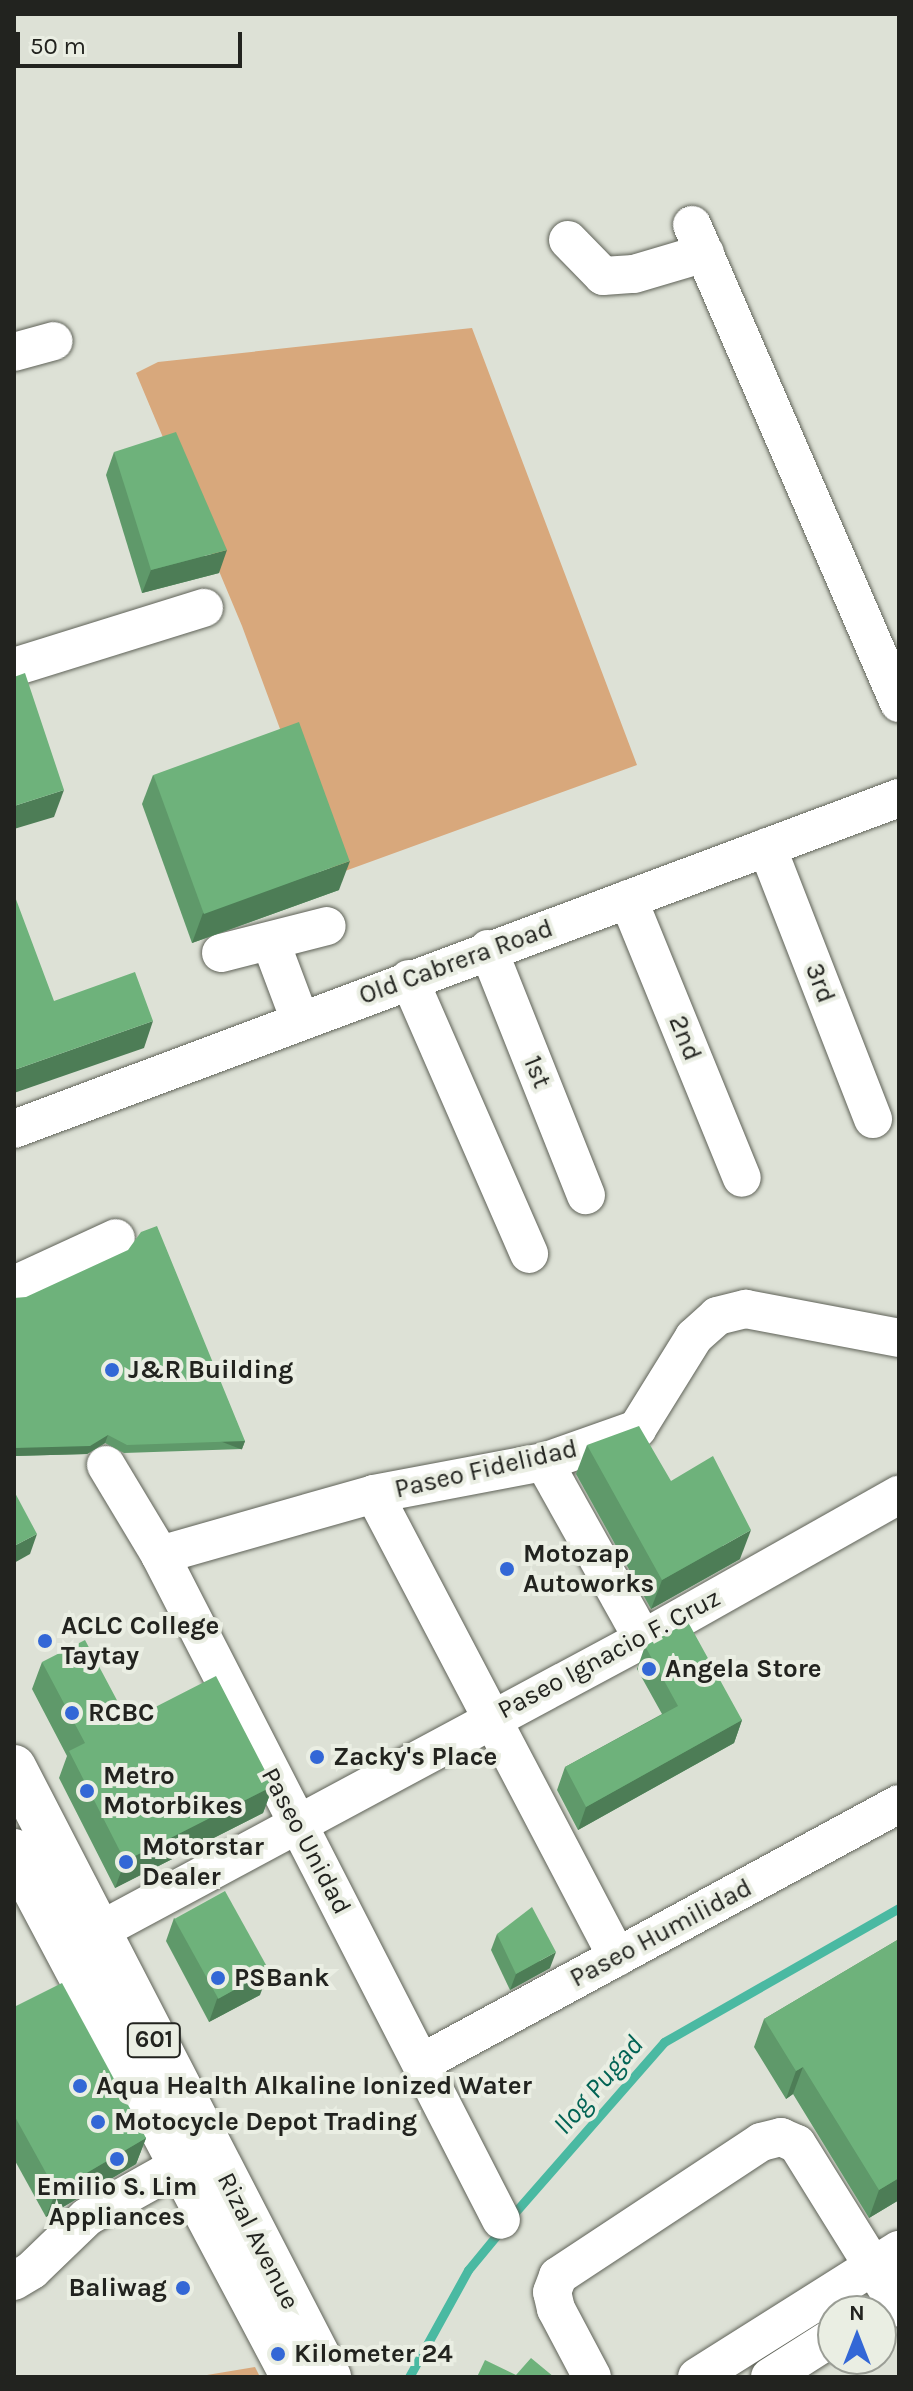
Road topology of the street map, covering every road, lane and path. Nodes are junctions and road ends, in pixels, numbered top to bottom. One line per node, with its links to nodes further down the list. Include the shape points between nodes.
1 (568, 240): 6 (street, via 603,276 634,274 699,239)
2 (54, 341): 3 (street)
3 (14, 352)
4 (204, 608): 5 (street)
5 (14, 667)
6 (899, 703)
7 (899, 798): 8 (street, Old Cabrera Road)
8 (767, 847): 9 (street, Old Cabrera Road); 16 (street, 3rd)
9 (628, 899): 12 (street, Old Cabrera Road); 18 (street, 2nd)
10 (327, 926): 11 (street)
11 (271, 943): 13 (street); 15 (street)
12 (488, 949): 14 (street, Old Cabrera Road); 19 (street, 1st)
13 (221, 953)
14 (409, 979): 15 (street, Old Cabrera Road); 21 (street)
15 (300, 1020): 17 (street, Old Cabrera Road)
16 (873, 1119)
17 (14, 1129)
18 (742, 1178)
19 (586, 1195)
20 (116, 1238): 22 (street)
21 (529, 1254)
22 (14, 1285)
23 (899, 1338): 24 (street, Paseo Fidelidad, via 746,1309 717,1316 694,1337 637,1429)
24 (544, 1462): 26 (street, Paseo Fidelidad); 29 (street)
25 (106, 1465): 28 (street, Paseo Unidad)
26 (374, 1494): 28 (street, Paseo Fidelidad); 30 (street)
27 (899, 1495): 29 (street, Paseo Ignacio F. Cruz)
28 (160, 1555): 33 (street, Paseo Unidad)
29 (643, 1639): 30 (street, Paseo Ignacio F. Cruz)
30 (489, 1718): 33 (street, Paseo Ignacio F. Cruz); 36 (street)
31 (14, 1767): 35 (main road, 601)
32 (899, 1804): 36 (street, Paseo Humilidad)
33 (295, 1823): 35 (street, Paseo Ignacio F. Cruz); 37 (street, Paseo Unidad)
34 (14, 1851): 35 (main road, 601)
35 (81, 1940): 38 (main road, 601)
36 (617, 1957): 37 (street, Paseo Humilidad)
37 (423, 2062): 39 (street, Paseo Unidad)
38 (196, 2156): 41 (street, via 87,2217); 44 (main road, Rizal Avenue / 601)
39 (501, 2220)
40 (885, 2258): 42 (street); 45 (street, via 797,2144 781,2137 761,2142 558,2276 552,2292 556,2309); 46 (street)
41 (14, 2281)
42 (891, 2295)
43 (817, 2347): 47 (street)
44 (311, 2374)
45 (592, 2377)
46 (697, 2377)
47 (770, 2377)

